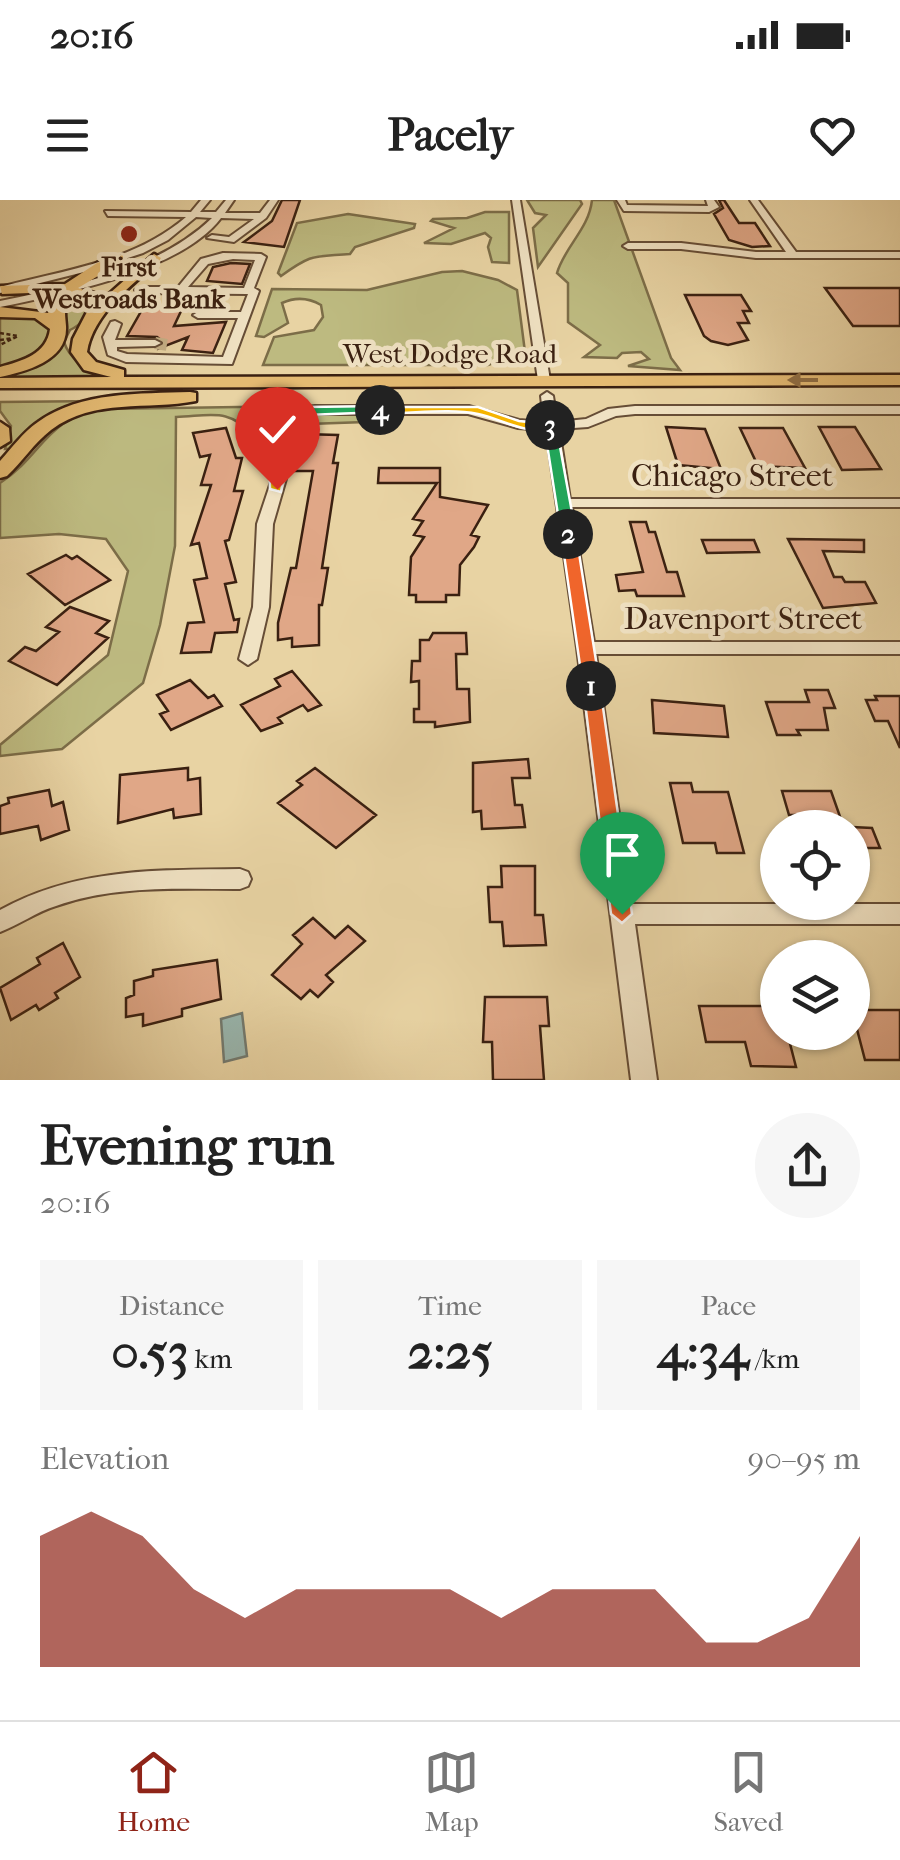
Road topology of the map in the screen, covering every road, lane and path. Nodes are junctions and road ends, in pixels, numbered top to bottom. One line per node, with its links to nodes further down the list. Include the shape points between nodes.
1 (206, 200): 10 (street)
2 (230, 200): 11 (street)
3 (252, 200): 12 (street)
4 (274, 200): 13 (street)
5 (516, 200): 39 (street)
6 (621, 200): 7 (street, via 624,208 709,209)
7 (710, 200)
8 (754, 200): 16 (street)
9 (106, 215): 10 (street)
10 (194, 215): 11 (street); 18 (street)
11 (220, 215): 12 (street); 19 (street)
12 (245, 216): 13 (street)
13 (263, 216): 14 (street, via 231,240)
14 (212, 238)
15 (628, 246): 16 (street)
16 (793, 255): 17 (street)
17 (900, 256)
18 (118, 258): 20 (highway); 24 (street)
19 (154, 258): 20 (street); 28 (highway)
20 (69, 288): 24 (highway); 28 (highway, via 92,297); 30 (highway, via 57,303)
21 (181, 290): 22 (street); 22 (street, via 140,296 220,301); 23 (street, via 194,267 213,256 260,256)
22 (225, 291): 23 (street)
23 (248, 291): 27 (street, via 254,291)
24 (1, 297)
25 (0, 312): 30 (highway, via 39,314)
26 (198, 315): 27 (street)
27 (245, 315): 34 (street, via 228,361)
28 (92, 319): 38 (highway, via 79,346 90,366)
29 (115, 324): 33 (street)
30 (58, 326): 35 (highway, via 56,342 44,355)
31 (0, 333): 32 (path); 32 (path, via 17,338)
32 (1, 341)
33 (109, 344): 34 (street, via 112,353 126,358); 34 (street, via 162,344)
34 (160, 359)
35 (0, 372)
36 (900, 380): 39 (highway, West Dodge Road, one-way to 39)
37 (0, 383): 38 (highway, West Dodge Road)
38 (200, 388): 39 (highway, West Dodge Road); 40 (highway, West Dodge Road); 46 (highway, via 74,411 46,424)
39 (545, 388): 41 (highway, West Dodge Road); 43 (street)
40 (0, 396)
41 (900, 397)
42 (900, 410): 43 (street, via 635,410)
43 (550, 426): 47 (street); 51 (street, via 469,410 315,410 274,419 270,447 278,479 265,524 261,607)
44 (0, 428): 45 (highway)
45 (0, 441)
46 (0, 472)
47 (564, 503): 48 (street, Chicago Street); 49 (street)
48 (900, 503)
49 (586, 648): 50 (street, Davenport Street); 53 (street)
50 (900, 648)
51 (248, 659)
52 (240, 879): 55 (street, via 93,885 39,901)
53 (622, 914): 54 (street); 56 (street)
54 (900, 914)
55 (0, 922)
56 (644, 1080)

